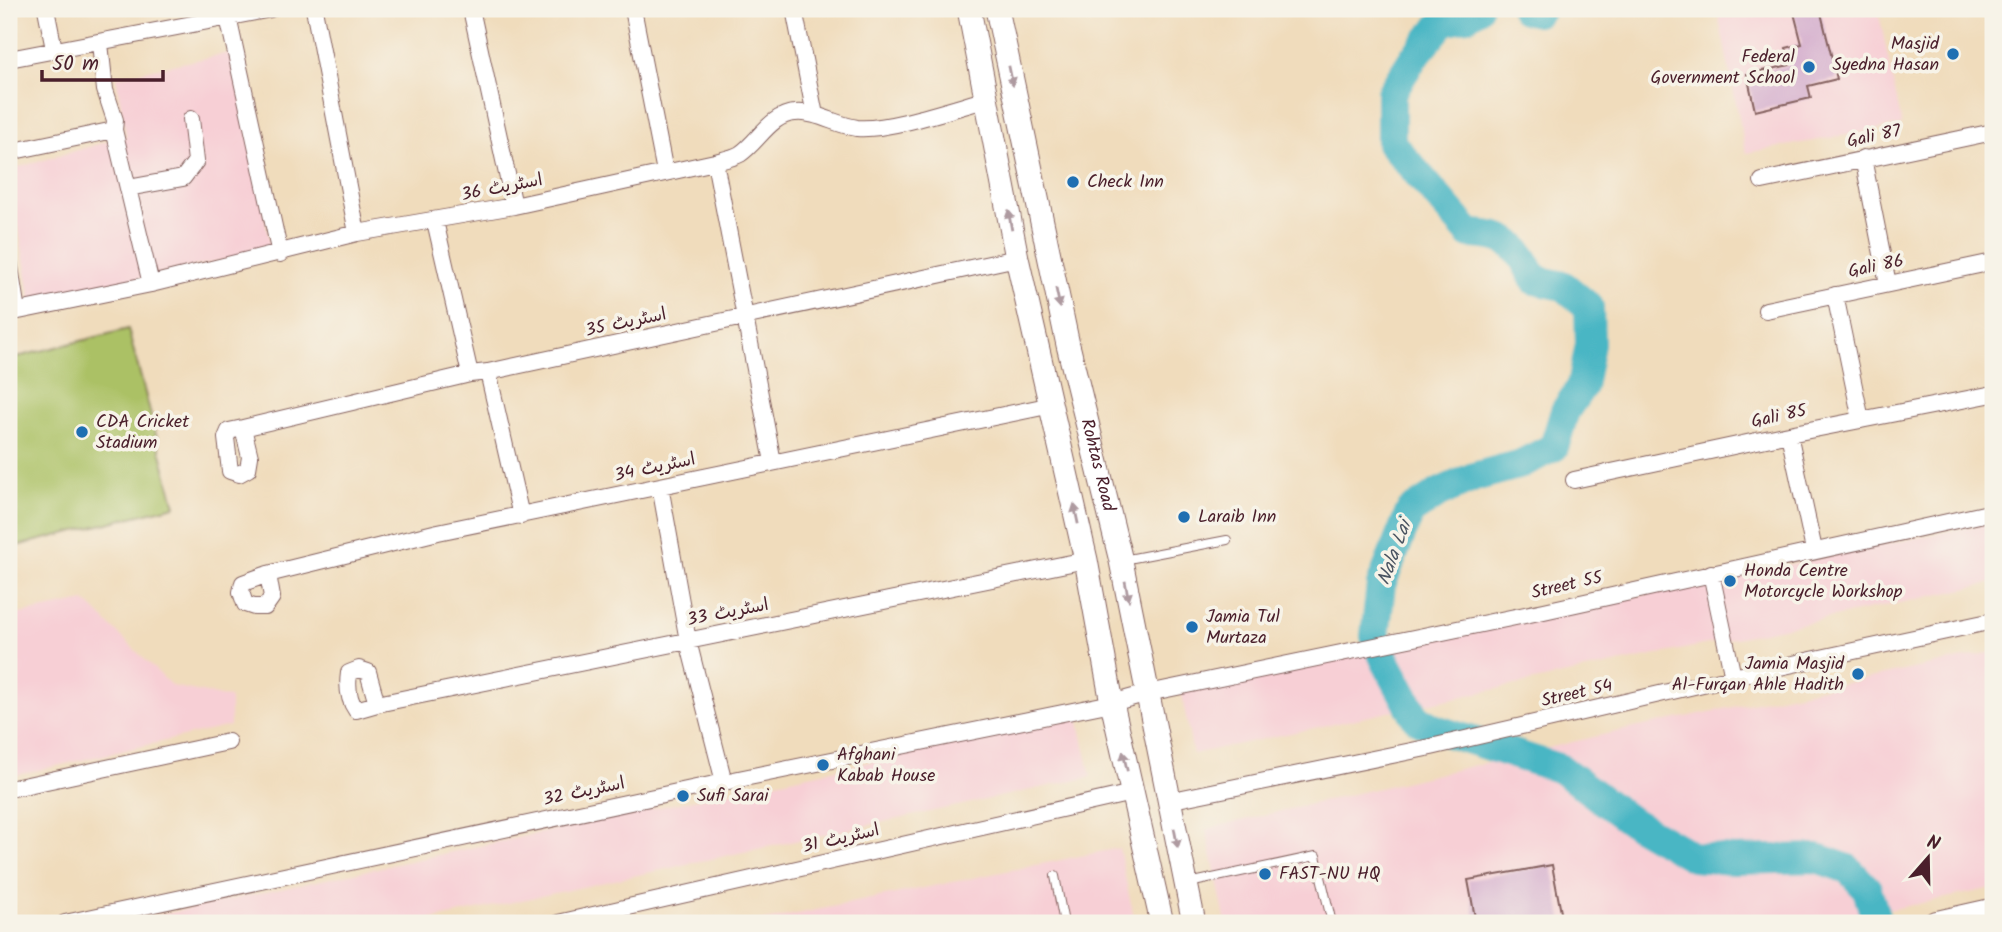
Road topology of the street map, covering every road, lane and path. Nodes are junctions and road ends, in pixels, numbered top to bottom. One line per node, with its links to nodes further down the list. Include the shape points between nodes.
1 (46, 9): 11 (street)
2 (271, 9): 9 (street)
3 (314, 9): 26 (street)
4 (471, 9): 24 (street)
5 (633, 9): 21 (street)
6 (794, 9): 14 (street)
7 (969, 9): 13 (main road, Rohtas Road)
8 (997, 9): 52 (main road, Rohtas Road, one-way to 52, via 1068,345)
9 (228, 17): 10 (street); 27 (street)
10 (100, 43): 11 (street); 16 (street)
11 (54, 49): 12 (street)
12 (9, 59)
13 (988, 99): 14 (street, اسٹریٹ 36, via 859,128); 28 (main road, Rohtas Road, one-way to 13)
14 (815, 115): 20 (street, اسٹریٹ 36, via 793,112 763,131 739,155)
15 (191, 119): 23 (street, via 197,161 183,178)
16 (114, 130): 18 (street); 23 (street)
17 (1993, 132): 19 (street, Gali 87)
18 (9, 152)
19 (1863, 158): 22 (street, Gali 87); 32 (street)
20 (715, 162): 21 (street, اسٹریٹ 36); 36 (street)
21 (664, 172): 24 (street, اسٹریٹ 36)
22 (1762, 181)
23 (128, 188): 31 (street)
24 (514, 206): 25 (street, اسٹریٹ 36)
25 (435, 221): 26 (street, اسٹریٹ 36); 38 (street)
26 (357, 233): 27 (street, اسٹریٹ 36)
27 (280, 254): 31 (street, اسٹریٹ 36)
28 (1017, 258): 36 (street, اسٹریٹ 35); 40 (main road, Rohtas Road)
29 (9, 261): 35 (street)
30 (1993, 262): 32 (street, Gali 86)
31 (151, 284): 35 (street, اسٹریٹ 36)
32 (1888, 284): 33 (street, Gali 86)
33 (1835, 295): 34 (street, Gali 86); 41 (street)
34 (1766, 310)
35 (13, 312)
36 (744, 317): 37 (street, اسٹریٹ 35); 44 (street)
37 (488, 372): 38 (street, اسٹریٹ 35); 48 (street)
38 (470, 374): 42 (street, اسٹریٹ 35)
39 (1993, 394): 41 (street, Gali 85)
40 (1052, 405): 44 (street, اسٹریٹ 34); 51 (main road, Rohtas Road, one-way to 40)
41 (1861, 420): 43 (street, Gali 85)
42 (243, 428)
43 (1789, 434): 45 (street, Gali 85); 50 (street)
44 (773, 462): 46 (street, اسٹریٹ 34)
45 (1574, 480)
46 (660, 486): 48 (street, اسٹریٹ 34); 56 (street)
47 (1993, 512): 50 (street, Street 55)
48 (521, 516): 54 (street, اسٹریٹ 34, via 438,531)
49 (1227, 540): 52 (lane)
50 (1814, 551): 53 (street, Street 55)
51 (1086, 561): 56 (street, اسٹریٹ 33); 59 (main road, Rohtas Road)
52 (1121, 561): 58 (main road, Rohtas Road, one-way to 58)
53 (1711, 573): 57 (street); 58 (street, Street 55)
54 (268, 574)
55 (1993, 621): 57 (street, Street 54)
56 (688, 641): 60 (street, اسٹریٹ 33); 62 (street)
57 (1733, 677): 65 (street, Street 54, via 1431,747)
58 (1148, 693): 59 (street, Street 55); 65 (main road, Rohtas Road)
59 (1112, 703): 62 (street, اسٹریٹ 32); 64 (main road, Rohtas Road, one-way to 59)
60 (377, 704)
61 (228, 742): 63 (street)
62 (723, 782): 70 (street, اسٹریٹ 32)
63 (9, 789)
64 (1132, 793): 68 (main road, Rohtas Road); 71 (street, اسٹریٹ 31)
65 (1168, 801): 67 (main road, Rohtas Road, one-way to 67)
66 (1055, 876): 72 (lane)
67 (1186, 887): 68 (main road); 74 (main road, Rohtas Road); 75 (lane, via 1316,856)
68 (1156, 894): 73 (main road, Rohtas Road)
69 (1993, 911): 76 (main road)
70 (65, 923)
71 (558, 923)
72 (1065, 923)
73 (1162, 923)
74 (1194, 923)
75 (1332, 923)
76 (1936, 923)

